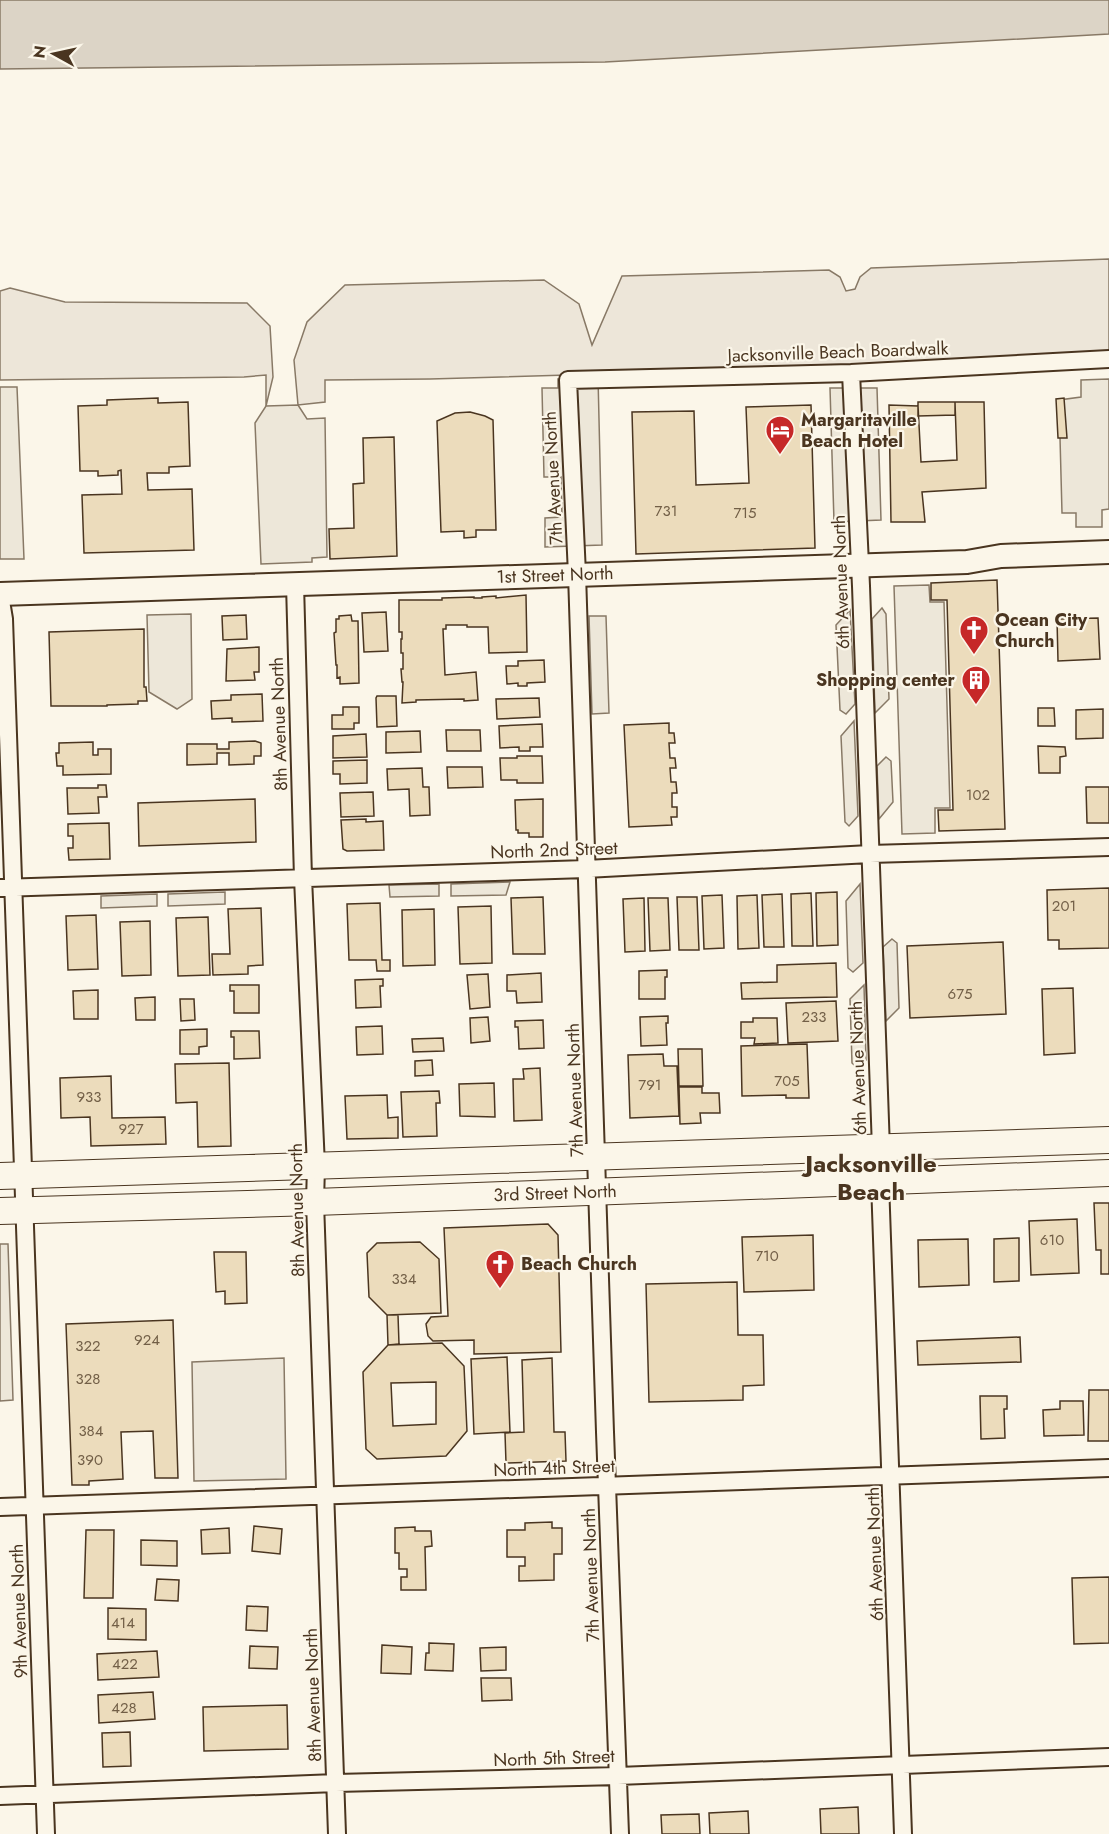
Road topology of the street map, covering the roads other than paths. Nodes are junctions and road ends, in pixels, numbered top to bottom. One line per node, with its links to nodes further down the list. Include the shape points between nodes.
1 (1109, 359): 2 (street, Jacksonville Beach Boardwalk)
2 (851, 373): 3 (street, Jacksonville Beach Boardwalk); 5 (street, 6th Avenue North)
3 (568, 380): 6 (street, 7th Avenue North)
4 (1109, 552): 5 (street, 1st Street North)
5 (860, 565): 6 (street, 1st Street North); 10 (street, 6th Avenue North)
6 (577, 574): 7 (street, 1st Street North); 11 (street, 7th Avenue North)
7 (294, 584): 8 (street, 1st Street North); 12 (street, 8th Avenue North)
8 (0, 594): 13 (street, 9th Avenue North, via 4,619)
9 (1109, 847): 10 (street, North 2nd Street)
10 (870, 854): 11 (street, North 2nd Street); 15 (street, 6th Avenue North)
11 (586, 869): 12 (street, North 2nd Street); 16 (street, 7th Avenue North)
12 (303, 878): 13 (street, North 2nd Street); 17 (street, 8th Avenue North)
13 (7, 888): 19 (street, 9th Avenue North)
14 (1109, 1140): 15 (main road, 3rd Street North)
15 (880, 1149): 16 (main road, 3rd Street North); 20 (street, 6th Avenue North)
16 (597, 1156): 17 (main road, 3rd Street North); 21 (street, 7th Avenue North)
17 (316, 1166): 19 (main road, 3rd Street North); 22 (street, 8th Avenue North)
18 (1109, 1173): 20 (main road, 3rd Street North)
19 (12, 1175): 24 (street, 9th Avenue North)
20 (880, 1182): 21 (main road, 3rd Street North); 26 (street, 6th Avenue North)
21 (598, 1191): 22 (main road, 3rd Street North); 27 (street, 7th Avenue North)
22 (315, 1202): 24 (main road, 3rd Street North); 28 (street, 8th Avenue North)
23 (0, 1211): 24 (main road, 3rd Street North)
24 (26, 1211): 29 (street, 9th Avenue North)
25 (1109, 1468): 26 (street, North 4th Street)
26 (891, 1475): 27 (street, North 4th Street); 32 (street, 6th Avenue North)
27 (607, 1486): 28 (street, North 4th Street); 33 (street, 7th Avenue North)
28 (326, 1494): 29 (street, North 4th Street); 34 (street, 8th Avenue North)
29 (35, 1506): 30 (street, North 4th Street); 35 (street, 9th Avenue North)
30 (0, 1507)
31 (1109, 1757): 32 (street, North 5th Street)
32 (901, 1766): 33 (street, North 5th Street); 40 (street, 6th Avenue North)
33 (618, 1776): 34 (street, North 5th Street); 39 (street, 7th Avenue North)
34 (336, 1783): 35 (street, North 5th Street); 38 (street, 8th Avenue North)
35 (45, 1795): 36 (street, North 5th Street); 37 (street, 9th Avenue North)
36 (0, 1796)
37 (46, 1834)
38 (337, 1834)
39 (620, 1834)
40 (903, 1834)

